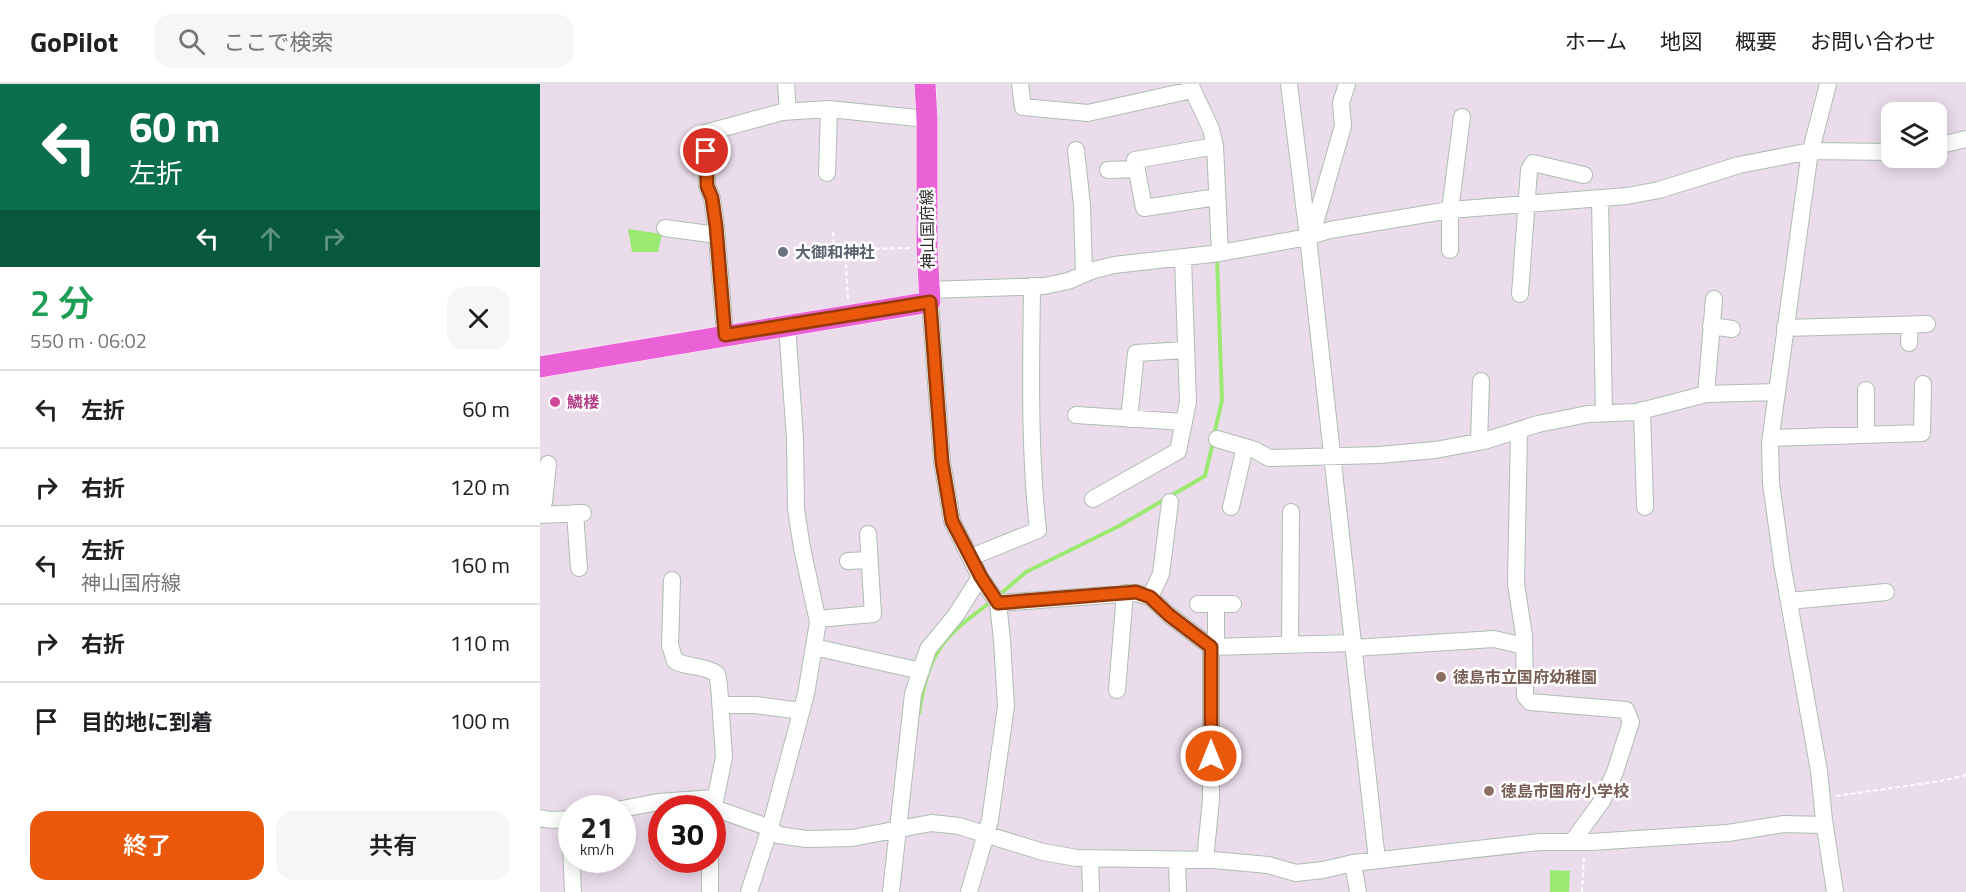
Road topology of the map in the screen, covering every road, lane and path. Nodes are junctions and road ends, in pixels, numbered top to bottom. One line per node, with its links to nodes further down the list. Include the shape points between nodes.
1 (786, 84): 9 (street)
2 (924, 84): 11 (main road, 神山国府線)
3 (1020, 84): 7 (street, via 1023,107 1088,112)
4 (1289, 84): 29 (street)
5 (1347, 84): 29 (street, via 1341,103 1343,126)
6 (1828, 84): 16 (street)
7 (1191, 87): 14 (street)
8 (829, 109): 9 (street); 11 (street); 20 (street)
9 (788, 111): 28 (street, via 705,133 707,186)
10 (1462, 117): 25 (street)
11 (927, 119): 30 (main road, 神山国府線)
12 (1966, 139): 13 (street)
13 (1947, 143)
14 (1215, 146): 18 (street, via 1135,160); 22 (street)
15 (1076, 150): 37 (street)
16 (1811, 151): 17 (street); 23 (street, via 1739,165 1659,190); 47 (street)
17 (1881, 152)
18 (1137, 169): 19 (street); 22 (street, via 1144,208)
19 (1108, 170)
20 (827, 173)
21 (1584, 175): 24 (street, via 1533,163 1528,170)
22 (1217, 197): 35 (street)
23 (1600, 199): 24 (street); 59 (street)
24 (1525, 205): 25 (street); 39 (street)
25 (1450, 210): 29 (street); 34 (street)
26 (665, 228): 28 (street)
27 (833, 232): 31 (path)
28 (717, 235): 49 (street)
29 (1308, 237): 35 (street); 69 (street)
30 (927, 248): 32 (path); 40 (main road, 神山国府線)
31 (834, 249): 32 (path); 33 (path)
32 (845, 249): 42 (path)
33 (815, 250)
34 (1450, 250)
35 (1220, 253): 36 (street)
36 (1183, 258): 37 (street, via 1114,265); 51 (street)
37 (1084, 274): 38 (street, via 1068,281)
38 (1032, 286): 40 (street); 79 (street, via 1031,398 1038,530)
39 (1520, 294)
40 (929, 296): 42 (main road); 79 (street, via 942,462 952,521)
41 (1714, 299): 46 (street)
42 (848, 315): 44 (main road)
43 (1927, 324): 45 (street)
44 (787, 325): 49 (main road); 93 (street, via 796,509)
45 (1910, 325): 47 (street, via 1858,333); 50 (street)
46 (1711, 326): 48 (street); 57 (street)
47 (1785, 328): 56 (street)
48 (1732, 329)
49 (725, 335): 52 (main road)
50 (1909, 343)
51 (1186, 350): 61 (street, via 1136,353); 62 (street, via 1188,402)
52 (540, 367)
53 (1481, 381): 67 (street)
54 (1923, 384): 64 (street, via 1922,433)
55 (1866, 390): 64 (street)
56 (1777, 392): 57 (street); 65 (street)
57 (1706, 394): 58 (street)
58 (1642, 410): 59 (street); 75 (street)
59 (1604, 413): 63 (street)
60 (1076, 415): 61 (street)
61 (1129, 418): 62 (street)
62 (1184, 422): 71 (street, via 1178,451)
63 (1519, 430): 67 (street); 96 (street, via 1516,584)
64 (1866, 435): 65 (street)
65 (1771, 438): 89 (street, via 1771,483)
66 (1217, 439): 68 (street)
67 (1479, 442): 69 (street, via 1435,450)
68 (1245, 447): 69 (street, via 1269,458); 74 (street)
69 (1332, 457): 95 (street)
70 (548, 464): 73 (street, via 544,502)
71 (1093, 499)
72 (1170, 502): 87 (street, via 1161,574)
73 (540, 506)
74 (1232, 507)
75 (1646, 507)
76 (1291, 512): 94 (street)
77 (540, 515): 82 (street, via 579,513)
78 (868, 534): 80 (street)
79 (970, 557): 83 (street)
80 (869, 560): 81 (street); 93 (street, via 873,614)
81 (848, 561)
82 (579, 568)
83 (981, 577): 88 (street); 99 (street, via 928,649)
84 (672, 580): 101 (street, via 670,645 675,661 708,668 717,674)
85 (1886, 592): 89 (street)
86 (1125, 593): 87 (street); 88 (street); 100 (street)
87 (1150, 597): 98 (street)
88 (996, 600): 112 (street, via 1006,706)
89 (1788, 601): 105 (street)
90 (1198, 604): 91 (street)
91 (1216, 604): 92 (street); 98 (street, via 1216,639)
92 (1233, 604)
93 (818, 619): 97 (street)
94 (1290, 645): 95 (street); 98 (street)
95 (1354, 645): 96 (street, via 1494,639); 117 (street)
96 (1524, 646): 113 (street, via 1525,696 1530,702 1626,710 1632,723 1615,772)
97 (814, 647): 99 (street); 102 (street)
98 (1211, 647): 116 (street, via 1211,800)
99 (921, 671): 111 (street, via 913,694)
100 (1117, 690)
101 (722, 705): 102 (street); 104 (street, via 724,757)
102 (801, 711): 110 (street)
103 (1966, 775): 105 (path)
104 (717, 795)
105 (1822, 798): 109 (street)
106 (726, 812): 110 (street)
107 (540, 818): 108 (street)
108 (558, 820)
109 (1824, 825): 113 (street, via 1784,824 1728,833); 130 (street)
110 (770, 828): 111 (street, via 778,834 807,839 852,838); 123 (street)
111 (898, 830): 112 (street, via 931,823); 124 (street)
112 (985, 834): 114 (street, via 1043,852); 125 (street)
113 (1580, 842): 117 (street, via 1540,842); 129 (path, via 1584,857)
114 (1090, 858): 115 (street); 126 (street)
115 (1176, 860): 116 (street); 127 (street)
116 (1205, 860): 118 (street, via 1268,865 1296,873)
117 (1377, 860): 118 (street)
118 (1353, 863): 128 (street)
119 (572, 873): 121 (street)
120 (710, 873): 122 (street)
121 (573, 892)
122 (710, 892)
123 (748, 892)
124 (891, 892)
125 (969, 892)
126 (1091, 892)
127 (1178, 892)
128 (1358, 892)
129 (1582, 892)
130 (1836, 892)

